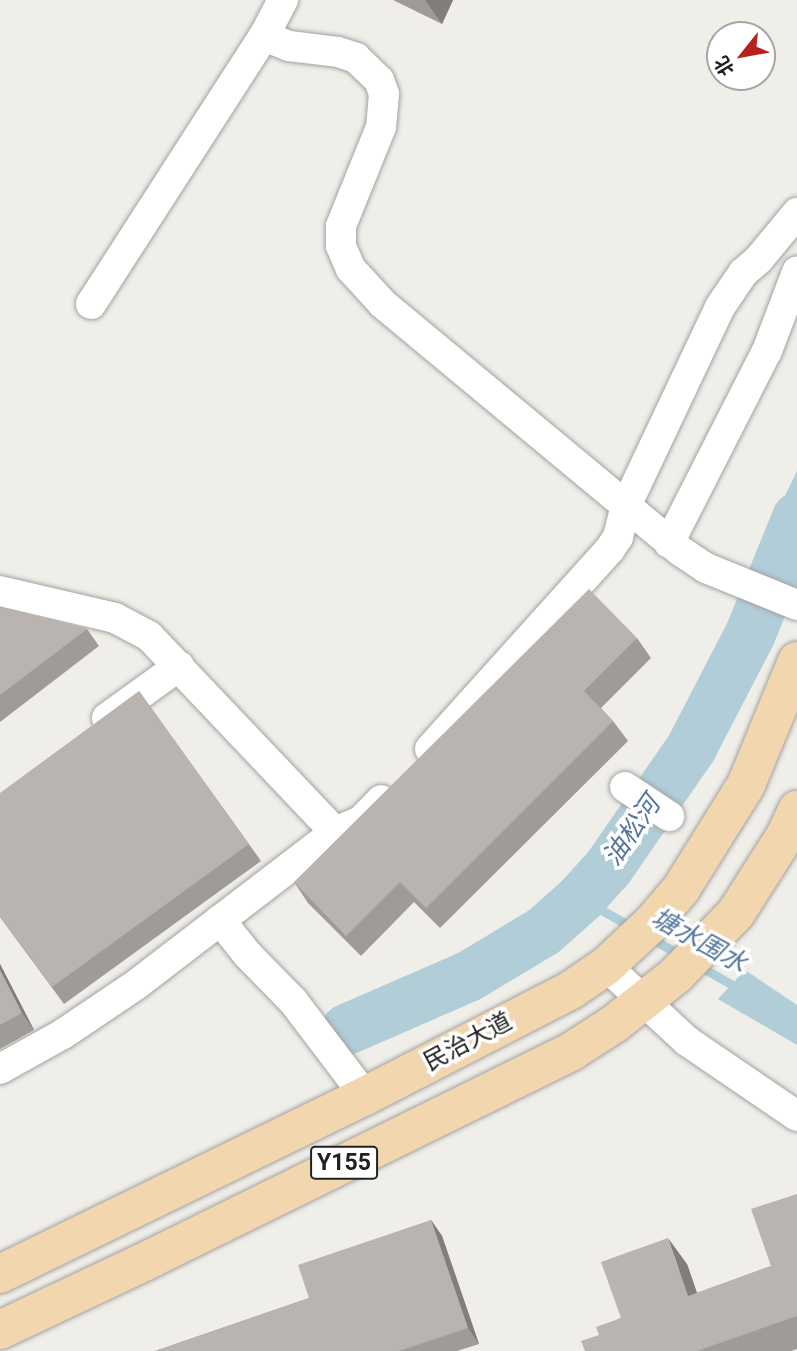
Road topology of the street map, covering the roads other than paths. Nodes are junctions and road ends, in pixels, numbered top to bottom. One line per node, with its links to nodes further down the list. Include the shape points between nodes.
1 (283, 0): 2 (street)
2 (264, 36): 5 (street); 6 (street, via 289,46 356,58 379,80 384,94 381,127 341,226 341,246 351,269 383,304)
3 (797, 213): 6 (street, via 743,273 720,307)
4 (797, 272): 7 (street, via 767,351)
5 (91, 304)
6 (625, 508): 7 (street); 16 (street, via 610,549 361,821)
7 (669, 542): 9 (street, via 706,568)
8 (0, 591): 11 (street, via 115,618 149,636)
9 (790, 602)
10 (797, 660): 18 (main road, 民治大道 / Y155, via 746,785 681,889)
11 (179, 666): 12 (street); 16 (street)
12 (90, 732)
13 (631, 791): 15 (street)
14 (797, 810): 19 (main road, Y155, via 736,912 676,975)
15 (669, 816)
16 (335, 832): 17 (street)
17 (220, 920): 20 (street, via 95,1013); 21 (street, via 293,1002)
18 (617, 957): 19 (street); 21 (main road, 民治大道 / Y155, via 571,990)
19 (643, 1002): 22 (street, via 687,1041); 24 (main road, Y155, via 572,1051)
20 (0, 1069)
21 (365, 1096): 23 (main road, 民治大道 / Y155)
22 (797, 1116)
23 (0, 1274)
24 (0, 1330)

